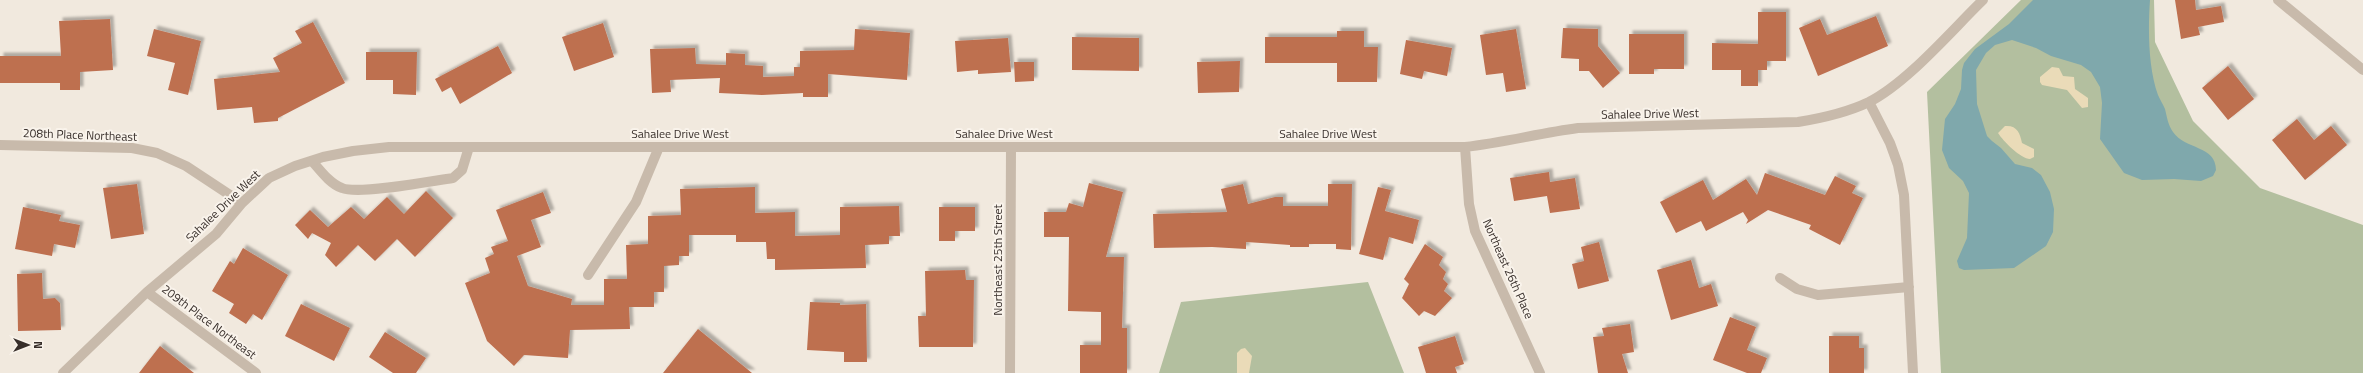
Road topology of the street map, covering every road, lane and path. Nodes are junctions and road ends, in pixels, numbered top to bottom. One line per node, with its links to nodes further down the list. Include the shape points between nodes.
1 (1983, 0): 4 (street, Sahalee Drive West, via 1909,73)
2 (2278, 0): 3 (street)
3 (2363, 70)
4 (1869, 102): 9 (street, Sahalee Drive West, via 1832,116 1798,122 1578,128 1501,143); 14 (street, via 1898,165 1904,195)
5 (0, 145): 11 (street, 208th Place Northeast, via 132,148 157,153 186,166)
6 (469, 147): 7 (street, Sahalee Drive West); 10 (street, Sahalee Drive West, via 389,147 353,151); 10 (street, via 462,170 453,178 367,189 342,188 325,176)
7 (659, 147): 8 (street, Sahalee Drive West); 12 (street, via 636,202)
8 (1011, 147): 9 (street, Sahalee Drive West); 18 (street, Northeast 25th Street)
9 (1465, 147): 19 (street, Northeast 26th Place, via 1469,204 1476,231)
10 (312, 161): 11 (street, Sahalee Drive West, via 269,178)
11 (242, 203): 15 (street, Sahalee Drive West, via 216,234)
12 (588, 275)
13 (1780, 278): 14 (street, via 1797,289 1818,295)
14 (1909, 286): 20 (street)
15 (147, 292): 16 (street, Sahalee Drive West); 17 (street, 209th Place Northeast)
16 (63, 373)
17 (256, 373)
18 (1010, 373)
19 (1540, 373)
20 (1913, 373)

